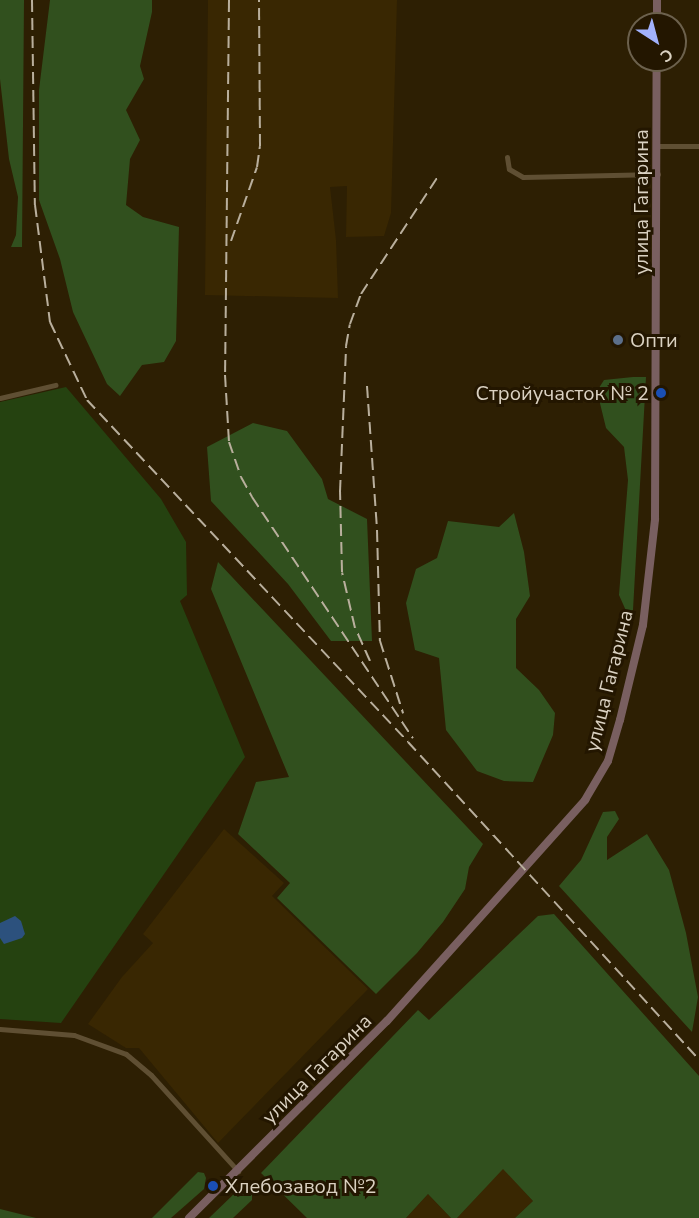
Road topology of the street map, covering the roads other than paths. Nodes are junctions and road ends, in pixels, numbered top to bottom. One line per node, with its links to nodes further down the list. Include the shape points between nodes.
1 (657, 72): 2 (main road, улица Гагарина)
2 (658, 146): 3 (street); 5 (main road, улица Гагарина)
3 (699, 146)
4 (507, 157): 5 (street, via 509,168 523,177)
5 (657, 174): 9 (main road, улица Гагарина, via 655,519 642,625 620,720 602,774 585,800 508,888 361,1049)
6 (55, 385): 7 (street)
7 (0, 398)
8 (0, 1029): 9 (street, via 74,1035 126,1054 151,1075)
9 (238, 1171): 10 (main road, улица Гагарина)
10 (189, 1218)

